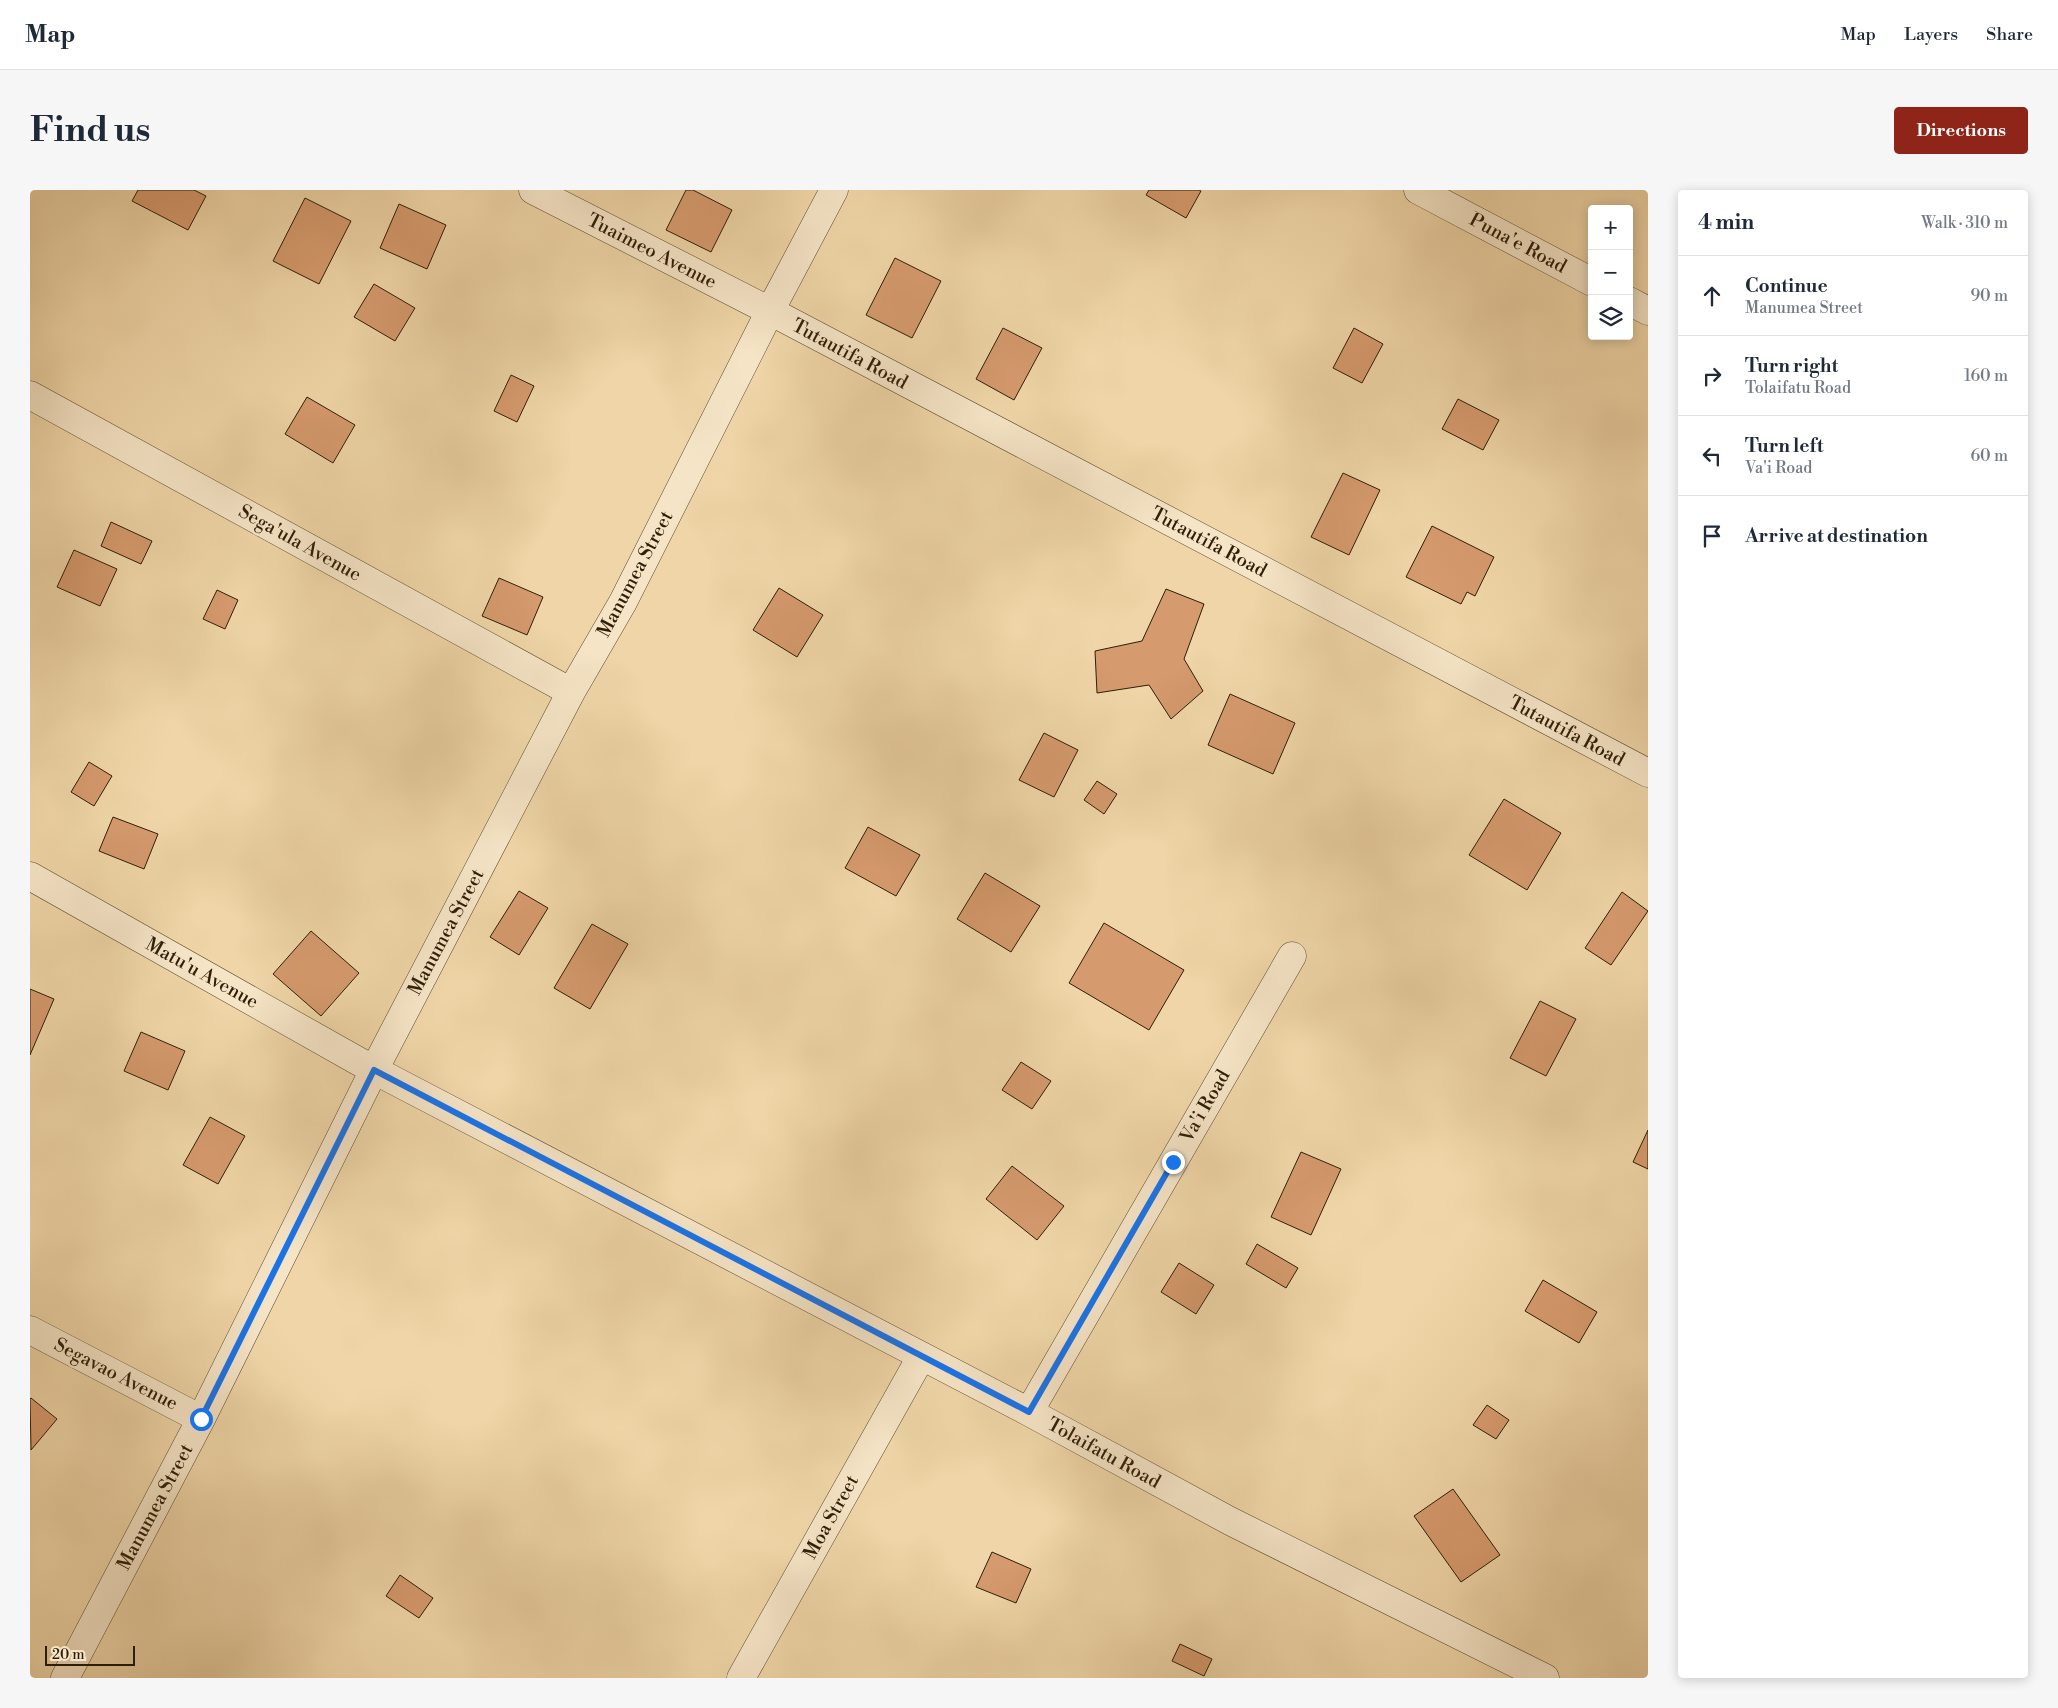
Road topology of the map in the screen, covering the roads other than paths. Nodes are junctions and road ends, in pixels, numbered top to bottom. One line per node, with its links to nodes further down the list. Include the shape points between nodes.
1 (534, 190): 6 (street, Tuaimeo Avenue)
2 (834, 190): 6 (street, Manumea Street)
3 (1418, 190): 4 (street, Puna'e Road)
4 (1588, 280)
5 (1633, 303): 7 (street)
6 (770, 311): 9 (street, Manumea Street, via 623,602); 10 (street, Tutautifa Road)
7 (1648, 311)
8 (30, 395): 9 (street, Sega'ula Avenue)
9 (571, 692): 13 (street, Manumea Street)
10 (1648, 773)
11 (30, 876): 13 (street, Matu'u Avenue)
12 (1292, 956): 16 (street, Va'i Road)
13 (374, 1070): 15 (street, Tolaifatu Road); 17 (street, Manumea Street)
14 (30, 1330): 17 (street, Segavao Avenue)
15 (921, 1357): 16 (street, Tolaifatu Road); 19 (street, Moa Street)
16 (1029, 1412): 20 (street, Tolaifatu Road, via 1230,1522)
17 (201, 1419): 18 (street, Manumea Street)
18 (65, 1678)
19 (741, 1678)
20 (1545, 1678)

